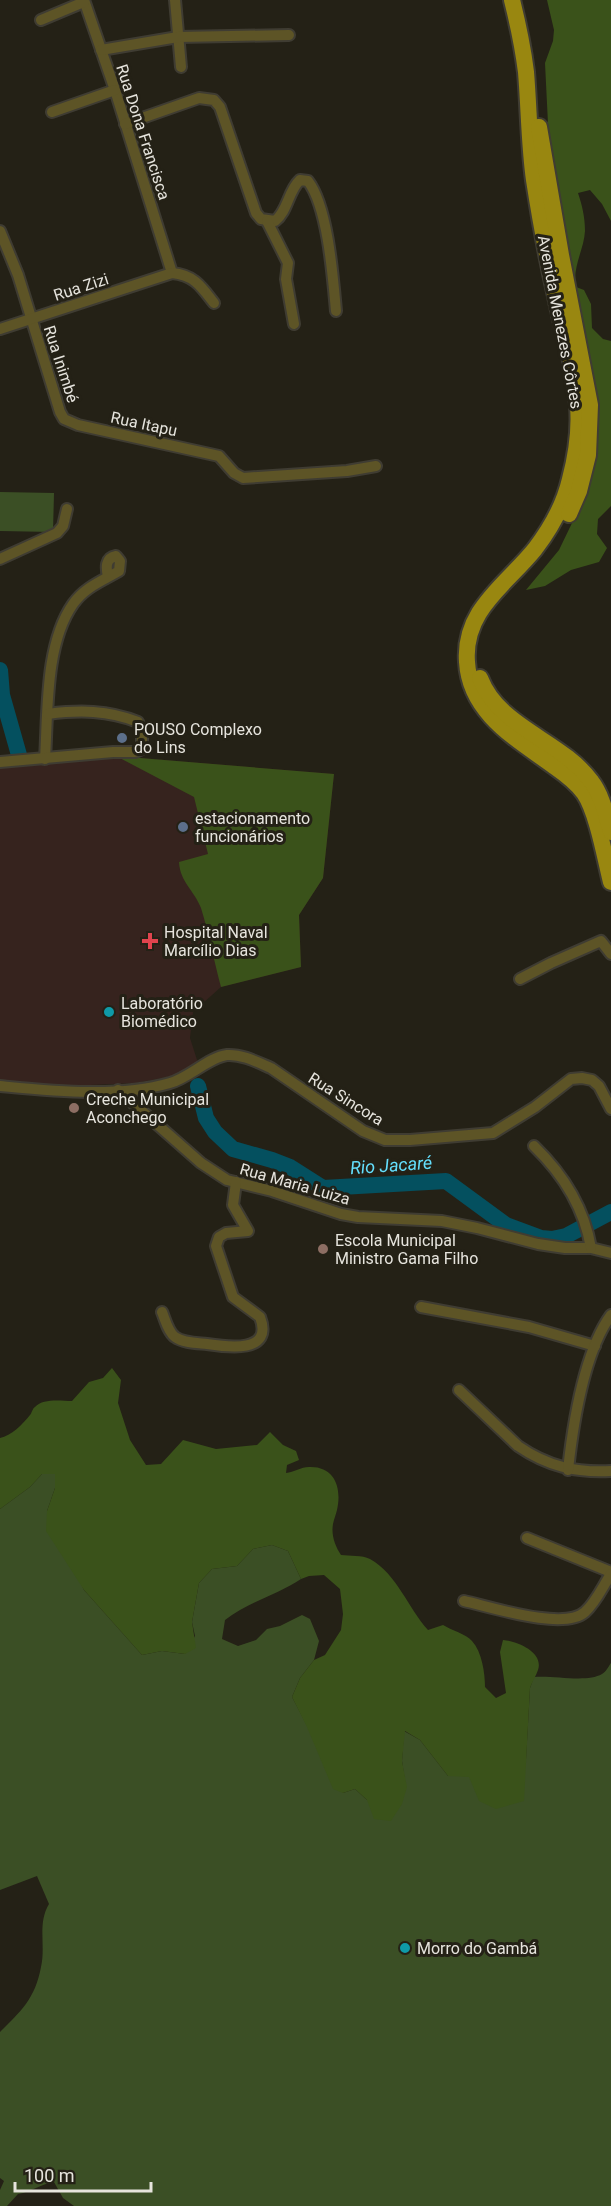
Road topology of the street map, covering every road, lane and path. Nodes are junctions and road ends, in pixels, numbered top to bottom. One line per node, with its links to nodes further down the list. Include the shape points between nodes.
1 (175, 0): 7 (street)
2 (512, 0): 30 (main road, Avenida Menezes Côrtes, via 523,52 534,178 574,378 579,422 565,498 533,550 478,612 467,644 468,674 489,717 584,792)
3 (521, 0): 29 (main road, Avenida Menezes Côrtes, via 531,44 540,138 588,390 591,426 588,455 569,513 546,550 492,608 477,642 477,668 485,691 507,716 573,762 592,782)
4 (84, 1): 5 (street); 8 (street, Rua Dona Francisca)
5 (41, 20)
6 (289, 35): 7 (street)
7 (178, 37): 8 (street); 9 (street)
8 (101, 50): 10 (street, Rua Dona Francisca)
9 (181, 67)
10 (115, 90): 11 (street); 12 (street, Rua Dona Francisca)
11 (52, 112)
12 (125, 124): 13 (street, via 199,98 214,100 220,106 256,213); 15 (street, Rua Dona Francisca)
13 (267, 221): 17 (street, via 282,216 300,180 308,181 314,188 330,253); 19 (street, via 288,263 286,279)
14 (0, 231): 18 (street, Rua Inimbé)
15 (172, 273): 16 (street, via 190,276); 18 (street, Rua Zizi)
16 (214, 303)
17 (336, 311)
18 (31, 319): 20 (street, Rua Zizi); 21 (street, Rua Inimbé)
19 (294, 324)
20 (0, 329)
21 (64, 419): 22 (street, Rua Itapu, via 219,456 243,478)
22 (376, 466)
23 (67, 509): 24 (street, via 57,533)
24 (0, 560)
25 (108, 577): 26 (street, via 87,589 65,621 51,662)
26 (48, 714): 27 (street); 27 (street, via 95,711 138,722 143,746 135,752)
27 (45, 759): 28 (street)
28 (0, 762)
29 (611, 832)
30 (611, 882)
31 (611, 954): 32 (street, via 601,941)
32 (520, 979)
33 (0, 1086): 34 (street)
34 (118, 1090): 35 (street, Rua Sincora, via 172,1083 223,1055 232,1055 271,1068 369,1134 395,1141 493,1133 571,1079 592,1080); 37 (street, Rua Maria Luiza, via 201,1163)
35 (611, 1109)
36 (534, 1146): 38 (street, via 568,1186 584,1217)
37 (236, 1182): 38 (street, Rua Maria Luiza, via 349,1216 442,1221 538,1244); 41 (street, via 233,1205 248,1232 226,1233 219,1237 216,1246 233,1297 260,1317 259,1337 253,1344 239,1348 181,1340 172,1334)
38 (591, 1248): 39 (street, Rua Maria Luiza)
39 (611, 1253)
40 (421, 1306): 43 (street, via 529,1327)
41 (162, 1312)
42 (611, 1315): 43 (street)
43 (594, 1346): 45 (street, via 577,1407)
44 (459, 1390): 45 (street, via 518,1446 540,1460)
45 (568, 1470): 46 (street)
46 (611, 1471)
47 (527, 1538): 48 (street)
48 (611, 1573): 49 (street, via 585,1613 573,1619 556,1621)
49 (464, 1601)

